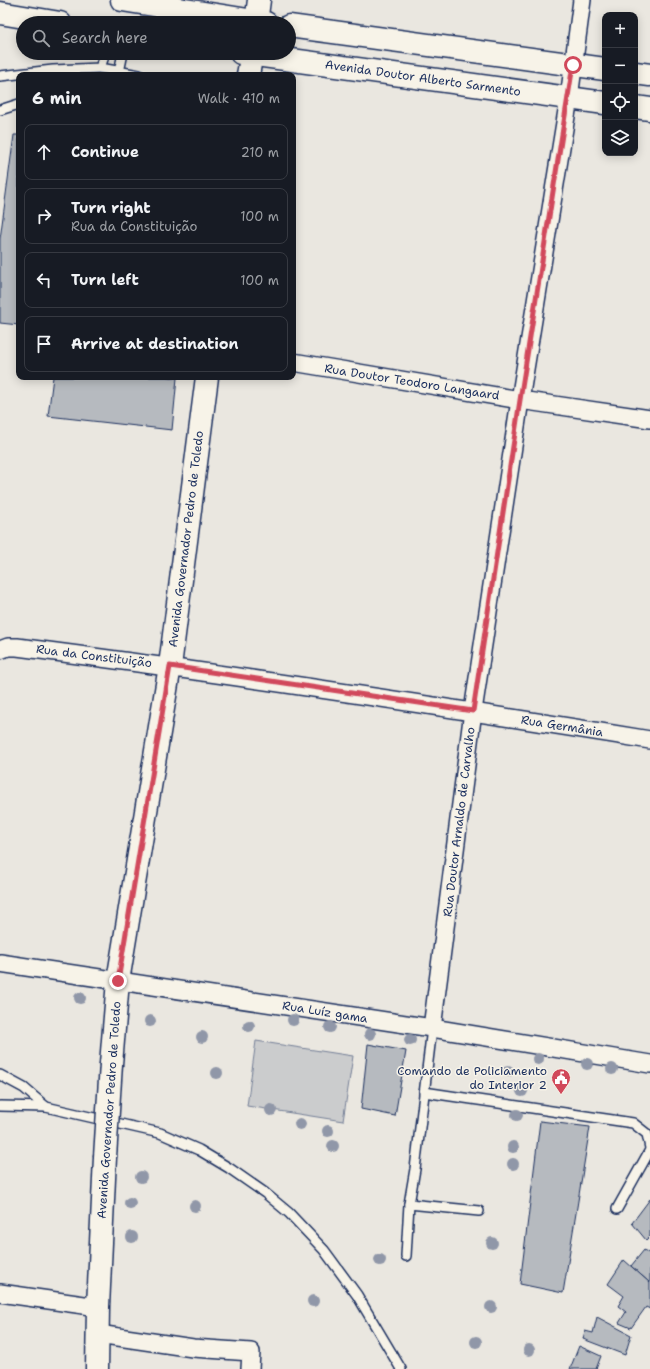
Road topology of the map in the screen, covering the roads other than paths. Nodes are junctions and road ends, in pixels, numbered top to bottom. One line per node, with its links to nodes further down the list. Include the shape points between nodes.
1 (122, 0): 6 (main road)
2 (259, 0): 7 (main road)
3 (582, 0): 12 (street, Rua Doutor Arnaldo de Carvalho)
4 (0, 13): 5 (main road)
5 (18, 16)
6 (217, 16)
7 (259, 16)
8 (296, 27): 12 (main road)
9 (103, 60): 13 (lane)
10 (121, 60): 17 (lane)
11 (256, 60): 22 (main road, Avenida Doutor Alberto Sarmento)
12 (573, 65): 14 (main road); 22 (street, Rua Doutor Arnaldo de Carvalho)
13 (100, 68): 15 (lane); 16 (lane)
14 (602, 69)
15 (35, 72)
16 (114, 72)
17 (117, 72)
18 (638, 73): 20 (main road)
19 (16, 74): 21 (lane)
20 (650, 75)
21 (0, 76)
22 (569, 98): 23 (main road, Avenida Doutor Alberto Sarmento); 30 (street, Rua Doutor Arnaldo de Carvalho)
23 (602, 103)
24 (16, 105): 27 (lane)
25 (638, 107): 26 (main road)
26 (650, 109)
27 (0, 110)
28 (296, 363): 30 (street, Rua Doutor Teodoro Langaard)
29 (207, 380): 33 (main road, Avenida Governador Pedro de Toledo)
30 (520, 400): 31 (street, Rua Doutor Teodoro Langaard); 34 (street, Rua Doutor Arnaldo de Carvalho)
31 (650, 419)
32 (0, 650): 33 (street, Rua da Constituição, via 17,647)
33 (170, 666): 34 (street, Rua da Constituição); 37 (main road, Avenida Governador Pedro de Toledo)
34 (473, 711): 35 (street, Rua Germânia); 38 (street, Rua Doutor Arnaldo de Carvalho)
35 (650, 740)
36 (0, 963): 37 (street, Rua Luíz gama)
37 (118, 981): 38 (street, Rua Luíz gama); 50 (main road, Avenida Governador Pedro de Toledo, bridge, via 105,1157)
38 (432, 1028): 39 (street, Rua Luíz gama); 41 (lane)
39 (650, 1064)
40 (0, 1075): 43 (lane, via 24,1088)
41 (424, 1092): 44 (lane, via 633,1123 647,1134); 45 (lane)
42 (0, 1106): 43 (lane)
43 (46, 1107): 54 (lane, via 160,1133 199,1150 265,1193 289,1213 324,1250 357,1295)
44 (650, 1149): 46 (lane)
45 (409, 1204): 47 (lane); 48 (lane)
46 (617, 1209)
47 (479, 1211)
48 (406, 1256)
49 (0, 1293): 50 (street)
50 (98, 1307): 51 (main road, Avenida Governador Pedro de Toledo)
51 (98, 1334): 52 (main road, Avenida Governador Pedro de Toledo); 53 (street, via 193,1348 251,1352)
52 (97, 1369)
53 (250, 1369)
54 (401, 1369)

